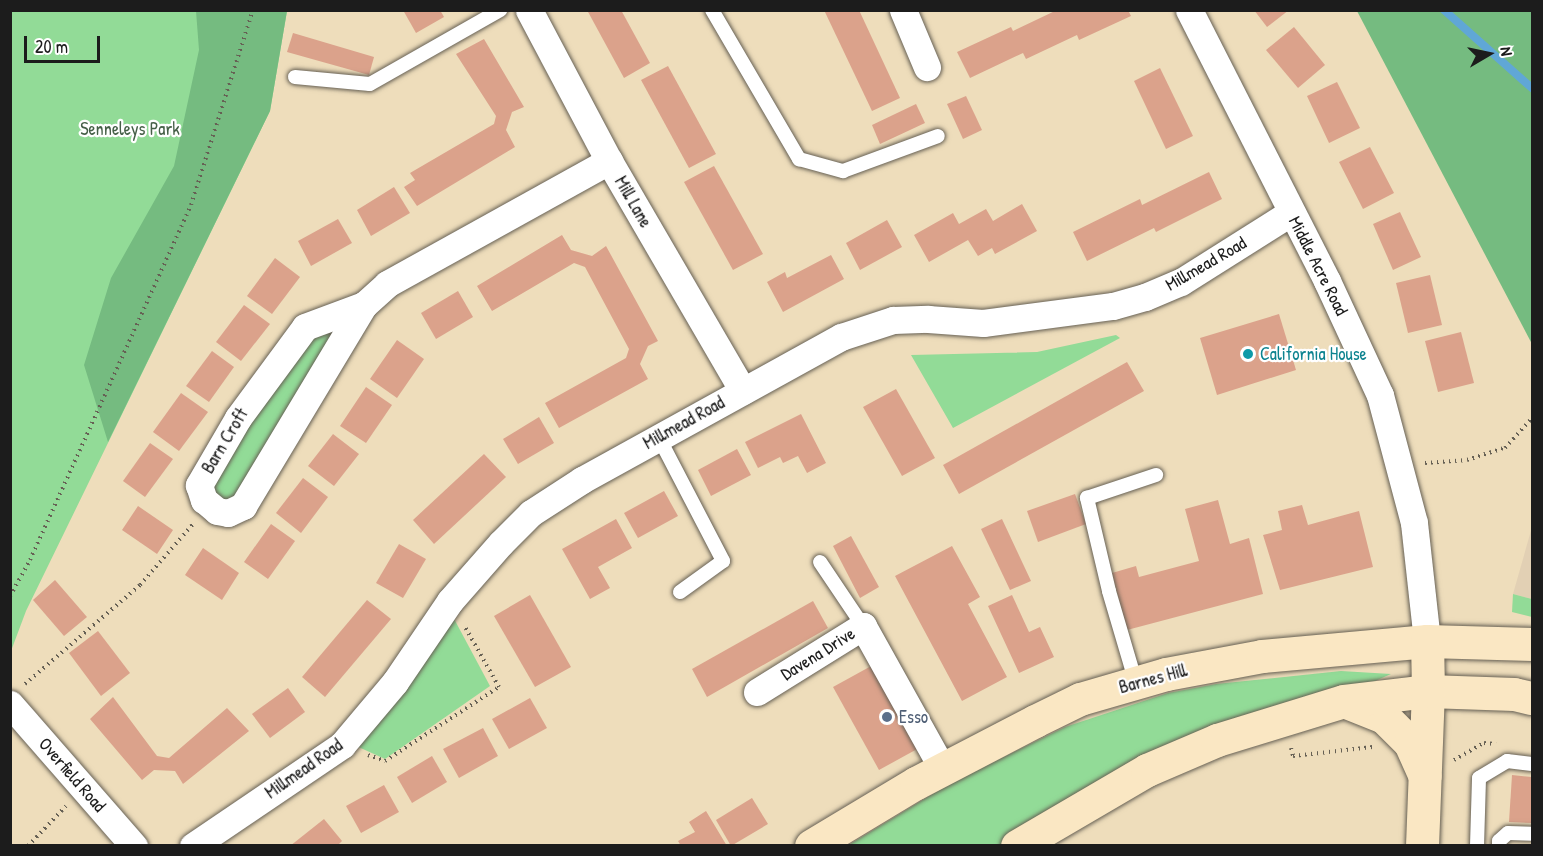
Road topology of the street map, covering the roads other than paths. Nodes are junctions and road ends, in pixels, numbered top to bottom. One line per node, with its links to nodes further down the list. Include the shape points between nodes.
1 (500, 10): 7 (lane, via 369,84)
2 (529, 10): 9 (street, Mill Lane)
3 (712, 10): 8 (lane, via 799,159 843,171)
4 (1189, 10): 10 (street, Middle Acre Road)
5 (909, 13): 6 (street)
6 (927, 67)
7 (295, 77)
8 (938, 136)
9 (609, 161): 11 (street, Barn Croft, via 387,284); 12 (street, Mill Lane)
10 (1290, 213): 12 (street, Millmead Road, via 1181,282 1145,297 1113,306 983,323 893,320 841,337); 18 (street, Middle Acre Road, via 1380,394 1414,523)
11 (364, 305): 11 (street, Barn Croft, via 243,506 228,513 217,511 204,500 199,485 238,418 305,327)
12 (743, 391): 13 (street, Millmead Road)
13 (658, 436): 16 (lane, via 723,561); 31 (street, Millmead Road, via 531,513 450,602 395,682 342,745)
14 (1156, 475): 20 (lane, via 1087,498)
15 (820, 562): 17 (lane)
16 (680, 591)
17 (863, 626): 22 (street, Davena Drive); 27 (street, Davena Drive)
18 (1427, 641): 19 (main road, Barnes Hill); 20 (main road, Barnes Hill, via 1262,656); 21 (main road)
19 (1533, 644)
20 (1136, 682): 27 (main road, Barnes Hill, via 1080,699)
21 (1428, 691): 24 (main road); 25 (main road); 28 (main road)
22 (757, 692)
23 (15, 696): 30 (street, Overfield Road, via 84,788)
24 (1533, 698)
25 (1344, 701): 28 (main road, via 1384,717 1410,743); 33 (main road, via 1217,740 1147,770)
26 (1533, 764): 35 (lane, via 1507,761 1479,778)
27 (942, 768): 32 (main road, Barnes Hill)
28 (1425, 778): 34 (main road)
29 (1533, 834): 36 (lane, via 1508,833)
30 (134, 846)
31 (193, 846)
32 (811, 846)
33 (1017, 846)
34 (1422, 846)
35 (1477, 846)
36 (1499, 846)

